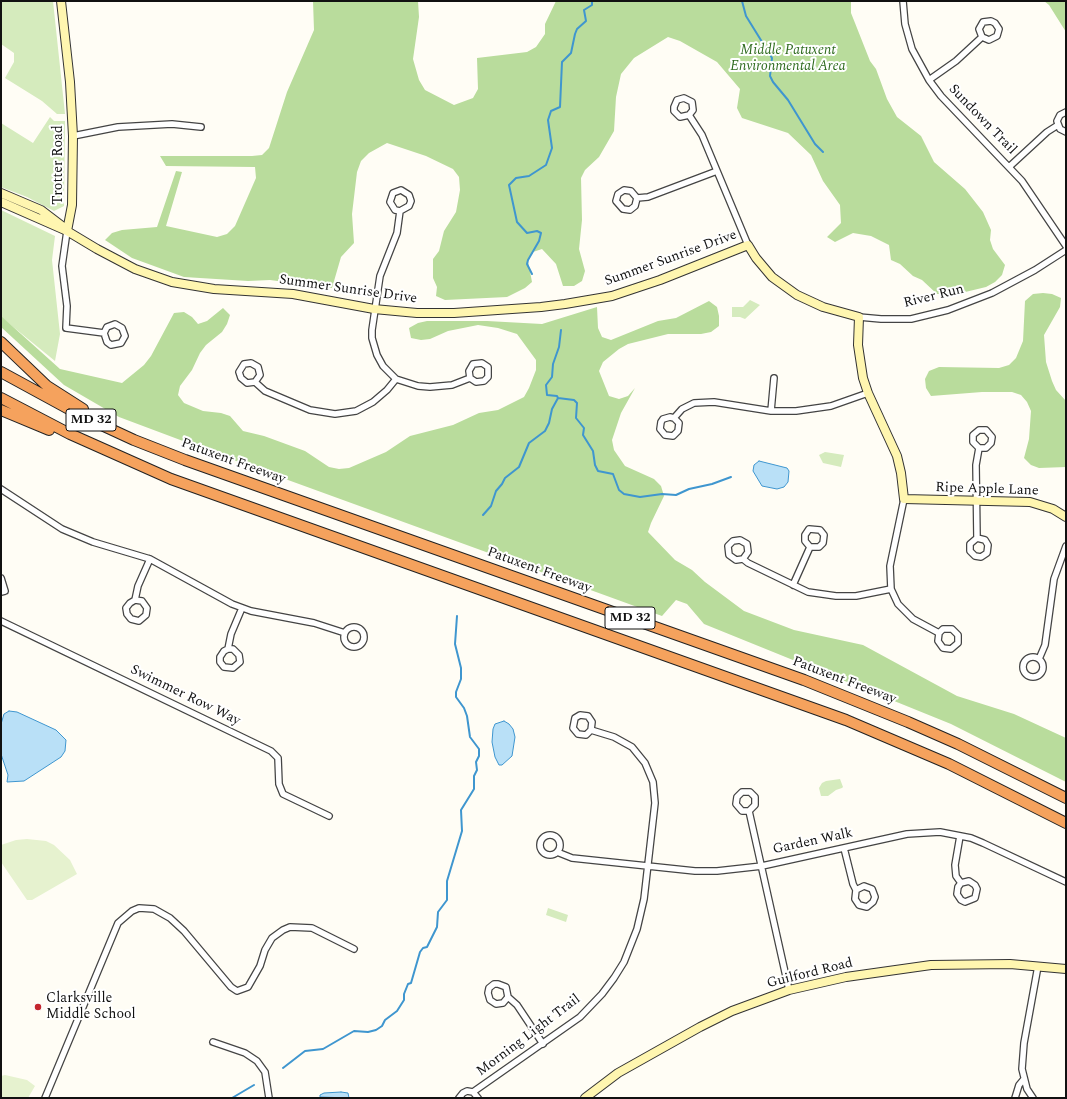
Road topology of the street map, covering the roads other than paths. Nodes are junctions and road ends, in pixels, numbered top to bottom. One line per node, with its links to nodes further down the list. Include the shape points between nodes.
1 (61, 1): 10 (street, Trotter Road)
2 (903, 1): 4 (street, Sundown Trail, via 905,24 912,49)
3 (982, 38): 4 (street, via 950,66)
4 (929, 80): 11 (street, Sundown Trail)
5 (1066, 112): 7 (street, via 1058,118)
6 (690, 115): 12 (street, River Run, via 702,135)
7 (1058, 125): 9 (street); 11 (street)
8 (201, 126): 10 (street, via 172,124 118,127)
9 (1066, 132)
10 (73, 136): 17 (street, Trotter Road, via 72,205)
11 (1009, 167): 19 (street, Sundown Trail, via 1031,194)
12 (717, 171): 14 (street, via 648,197); 18 (street, River Run)
13 (1, 193): 17 (street, Summer Sunrise Drive, via 41,210)
14 (637, 198)
15 (1, 202): 17 (street, Summer Sunrise Drive)
16 (400, 211): 21 (street, via 397,233 380,276)
17 (67, 231): 21 (street, Summer Sunrise Drive, via 135,269 172,282 214,289 299,295); 23 (street, Trotter Road, via 62,266 66,328)
18 (748, 245): 21 (street, Summer Sunrise Drive, via 634,290 612,296 565,304 437,313); 22 (street, River Run, via 763,268 797,295 822,307)
19 (1066, 246)
20 (1066, 250): 22 (street, River Run, via 992,293 948,310 904,319)
21 (374, 309): 28 (street, via 374,347 383,366)
22 (859, 317): 30 (street, via 859,356)
23 (104, 333)
24 (1, 342): 37 (highway, via 48,386 73,404)
25 (1, 372): 37 (highway, Patuxent Freeway / MD 32, via 87,418)
26 (470, 378): 28 (street, via 452,385 430,387)
27 (774, 378): 33 (street)
28 (396, 379): 29 (street, via 373,402 356,410 335,414 310,410 265,391)
29 (255, 382)
30 (868, 393): 33 (street, via 820,409); 39 (street, via 897,456)
31 (1, 398): 36 (highway, MD 32)
32 (1, 410): 36 (highway)
33 (771, 411): 34 (street, via 714,402 698,403 682,409)
34 (674, 418)
35 (979, 448): 40 (street, via 976,465)
36 (113, 454): 62 (highway, MD 32, via 171,479 846,720 956,768)
37 (185, 460): 59 (highway, Patuxent Freeway / MD 32, via 804,680 951,741)
38 (1, 489): 45 (street, via 62,529 93,542)
39 (904, 499): 40 (street, Ripe Apple Lane); 49 (street, via 890,566)
40 (976, 501): 41 (street, Ripe Apple Lane, via 1038,503); 42 (street)
41 (1066, 517)
42 (977, 538)
43 (1066, 546): 57 (street, via 1054,579 1045,645)
44 (810, 547): 48 (street)
45 (150, 559): 51 (street); 52 (street, via 220,599)
46 (743, 559): 48 (street, via 755,568)
47 (1, 578): 50 (street, via 4,591)
48 (793, 585): 49 (street, via 808,592 836,596 865,596)
49 (891, 589): 55 (street, via 898,604 908,615)
50 (1, 592)
51 (135, 600)
52 (242, 608): 54 (street, via 304,620); 56 (street, via 231,634)
53 (1, 621): 61 (street, Swimmer Row Way, via 272,751 278,758 279,784 283,794)
54 (345, 633)
55 (939, 633)
56 (228, 649)
57 (1039, 659)
58 (591, 730): 66 (street, Morning Light Trail, via 628,744 650,773 655,802)
59 (1066, 798)
60 (749, 811): 67 (street)
61 (329, 816)
62 (1066, 823)
63 (960, 836): 64 (street, Garden Walk, via 929,832); 68 (street, Garden Walk, via 983,843); 69 (street, via 954,864)
64 (844, 848): 67 (street, Garden Walk); 70 (street, via 850,878)
65 (557, 852): 66 (street, Garden Walk, via 572,858)
66 (648, 866): 67 (street, Garden Walk, via 717,871); 77 (street, Morning Light Trail, via 642,913 624,962 602,994 568,1026)
67 (762, 866): 74 (street)
68 (1066, 882)
69 (960, 883)
70 (856, 890)
71 (354, 949): 80 (street, via 312,928 290,927 272,938 248,987 237,991 170,918 154,909 139,908 132,911 118,923)
72 (1038, 966): 73 (street, Guilford Road); 74 (street, Guilford Road, via 931,965 846,977); 78 (street, via 1022,1057)
73 (1066, 969)
74 (789, 990): 84 (street, Guilford Road, via 732,1011 695,1030 618,1073)
75 (508, 997): 77 (street, via 517,1005)
76 (213, 1042): 81 (street, via 245,1053 257,1061 264,1072)
77 (543, 1044): 79 (street, Morning Light Trail)
78 (1024, 1079): 85 (street, via 1019,1085); 86 (street)
79 (473, 1092): 82 (street, Morning Light Trail, via 467,1091); 83 (street, Morning Light Trail)
80 (45, 1098)
81 (269, 1098)
82 (459, 1098)
83 (478, 1098)
84 (585, 1098)
85 (1016, 1098)
86 (1033, 1098)

